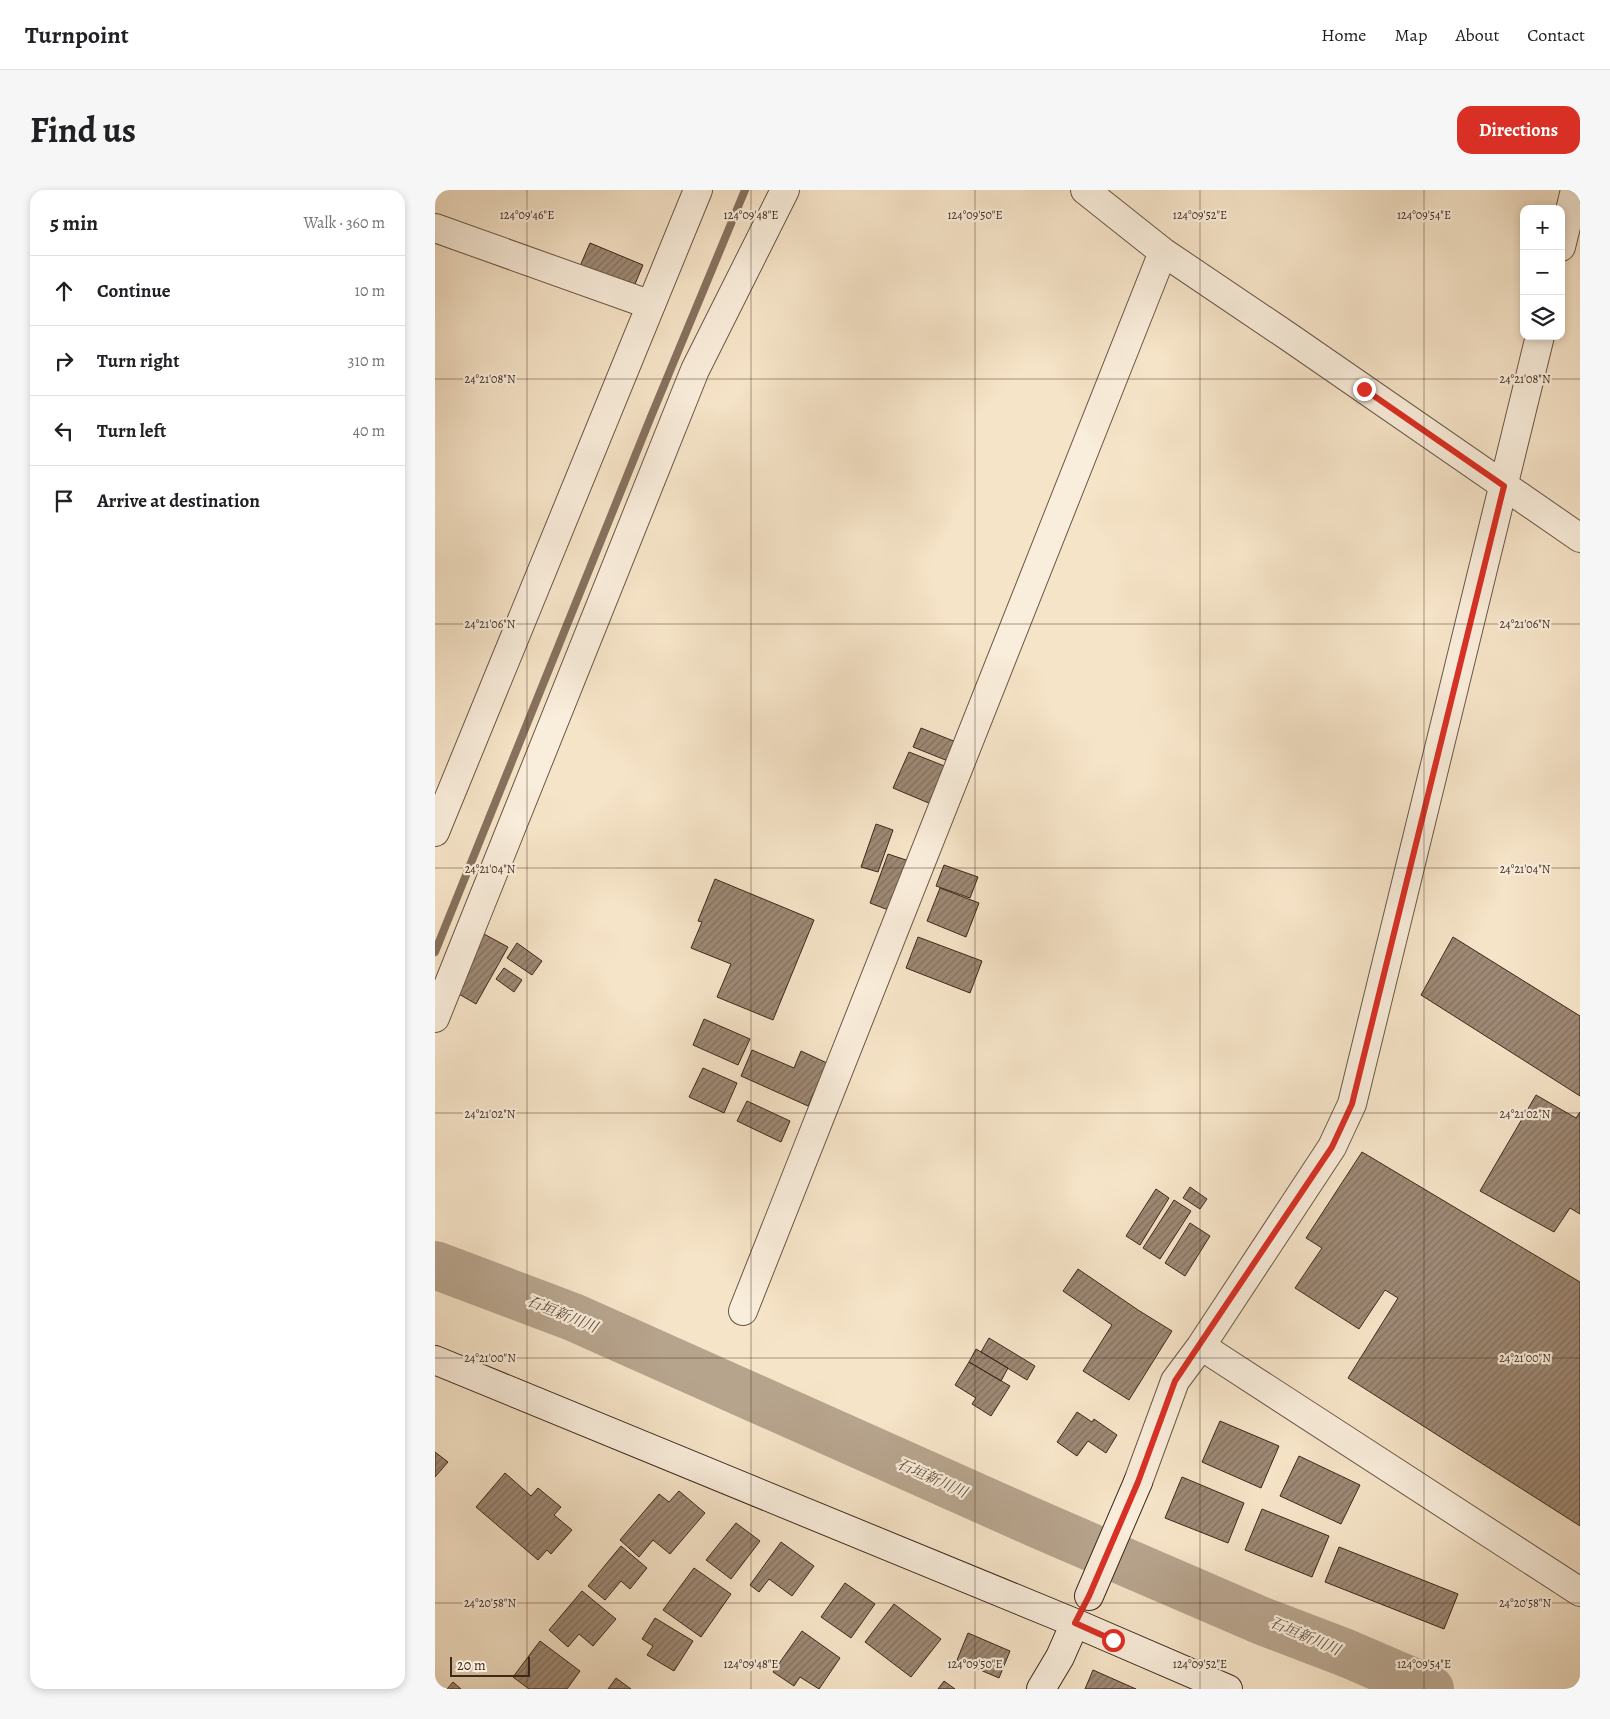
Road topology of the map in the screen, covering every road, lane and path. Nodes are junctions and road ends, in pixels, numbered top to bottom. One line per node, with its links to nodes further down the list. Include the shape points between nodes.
1 (698, 190): 8 (street)
2 (785, 190): 13 (street, via 695,370)
3 (1085, 190): 7 (street)
4 (1575, 190): 6 (street)
5 (435, 228): 8 (street)
6 (1565, 231)
7 (1163, 252): 10 (street); 14 (street)
8 (651, 305): 12 (street)
9 (1539, 340): 10 (street)
10 (1504, 486): 11 (street); 15 (street, via 1352,1104 1332,1147)
11 (1580, 538)
12 (435, 832)
13 (435, 1018)
14 (743, 1311)
15 (1201, 1346): 17 (street); 18 (street, via 1175,1381 1138,1482)
16 (435, 1360): 18 (street)
17 (1580, 1592)
18 (1075, 1623): 19 (street); 20 (street)
19 (1041, 1689)
20 (1228, 1689)

